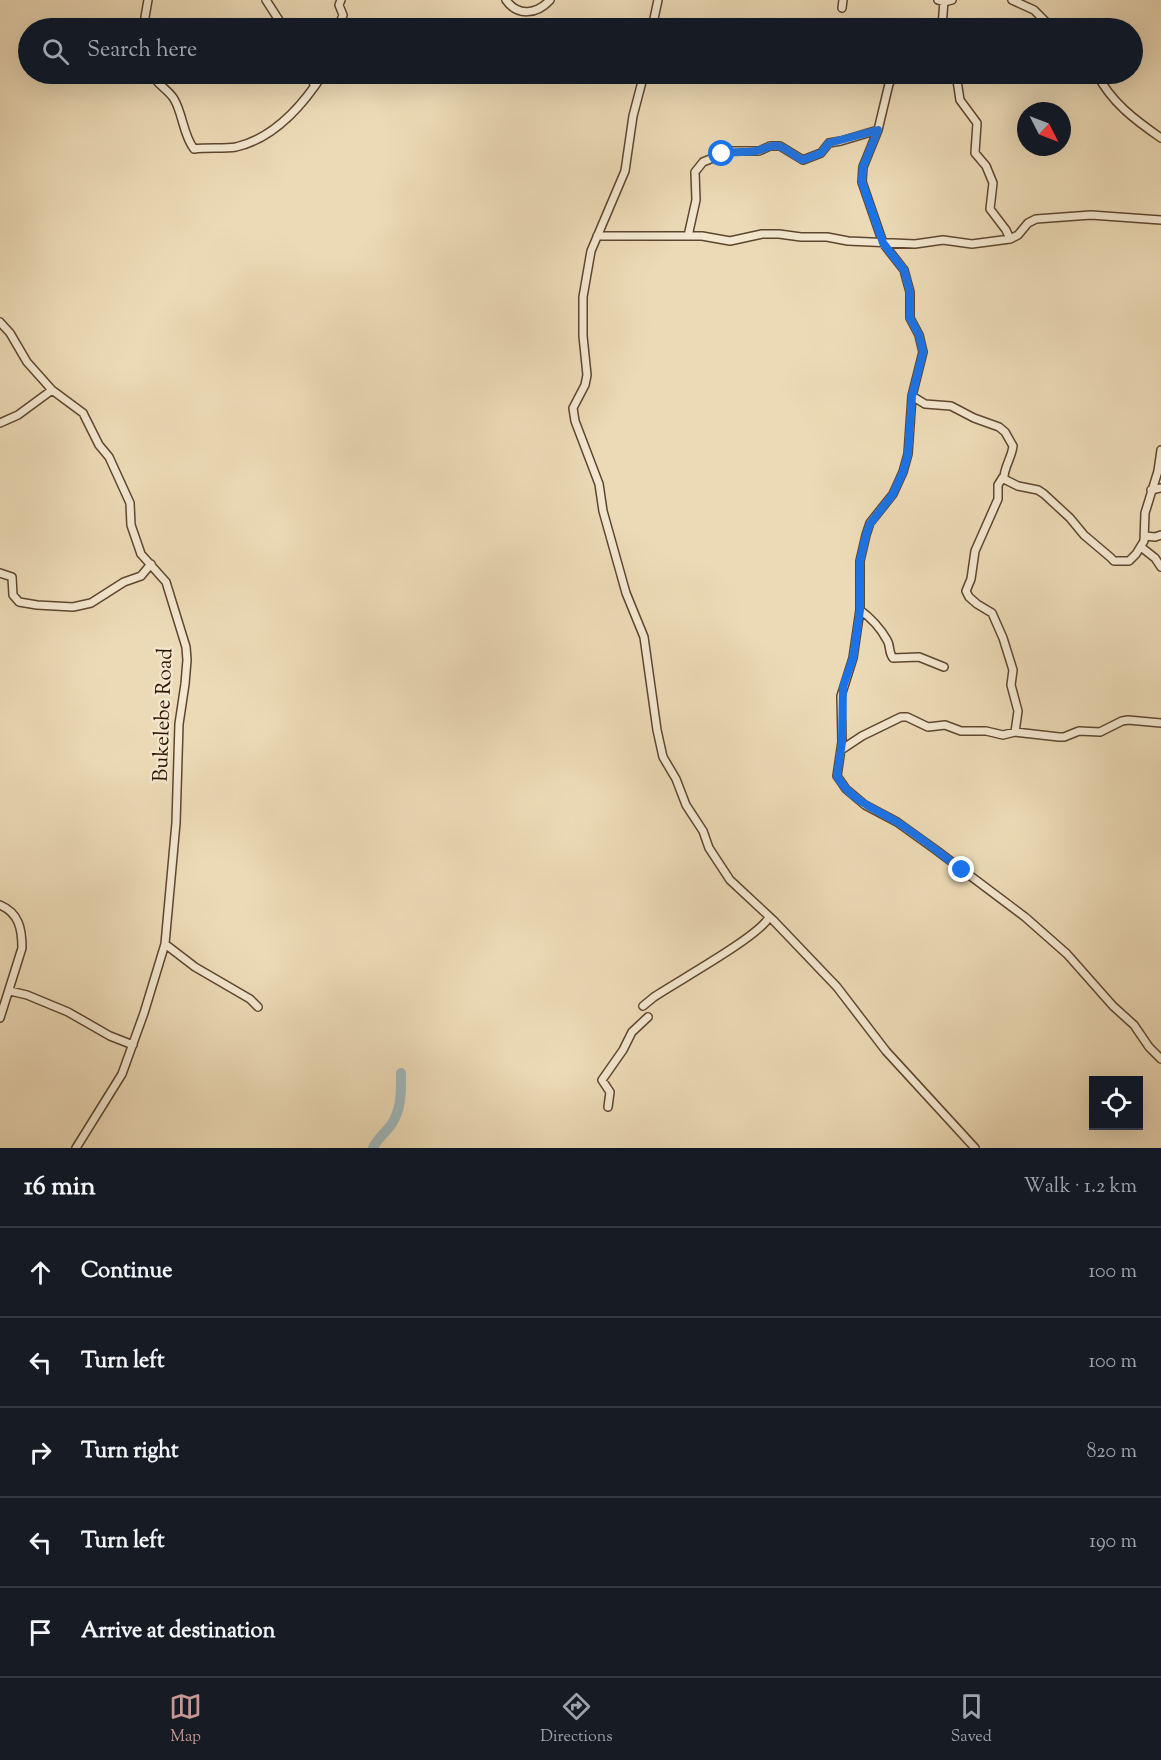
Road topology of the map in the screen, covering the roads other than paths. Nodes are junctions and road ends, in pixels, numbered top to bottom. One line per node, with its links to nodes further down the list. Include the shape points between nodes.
1 (148, 0): 10 (street)
2 (266, 0): 11 (street)
3 (341, 0): 12 (street)
4 (506, 0): 5 (street, via 514,9 530,12)
5 (550, 0)
6 (658, 0): 13 (street)
7 (952, 0): 9 (street)
8 (1012, 0): 15 (street)
9 (942, 1): 14 (street)
10 (145, 18)
11 (278, 18)
12 (342, 18)
13 (654, 18)
14 (942, 18)
15 (1042, 18)
16 (159, 84): 21 (street, via 172,95 194,149 251,143 279,126)
17 (641, 84): 25 (street, via 625,171)
18 (890, 84): 22 (street)
19 (958, 84): 27 (street, via 960,100 977,123 975,153 993,183 990,209)
20 (1102, 84): 23 (street, via 1121,108)
21 (314, 85)
22 (878, 130): 26 (street, via 829,143 821,153 803,160 783,147 770,146 759,151 730,151 703,162 694,172 696,200); 28 (street, via 861,176)
23 (1161, 138)
24 (1161, 220): 27 (street, via 1091,215 1036,219)
25 (597, 236): 26 (street); 49 (street, via 584,286 582,322 587,375 573,408 575,421 599,484 626,593 644,637 663,757 717,861 740,891)
26 (688, 236): 28 (street, via 730,241 779,234)
27 (1010, 238): 28 (street, via 972,244 943,240)
28 (883, 243): 31 (street, via 904,270 910,292 910,318 922,345)
29 (0, 322): 30 (street, Bukelebe Road)
30 (52, 390): 32 (street); 40 (street, Bukelebe Road, via 83,413 109,457 130,503 131,525 141,554)
31 (912, 396): 34 (street, via 925,404 951,406 1005,432 1013,446); 43 (street, via 903,472 866,535 860,561)
32 (0, 423)
33 (1161, 450): 36 (street)
34 (1003, 477): 39 (street, via 1044,494 1114,561 1128,561); 46 (street, via 998,485 998,499 975,551 966,591 976,604 992,613 1003,638 1013,670 1011,685 1018,711)
35 (1161, 488): 36 (street)
36 (1151, 490): 38 (street, via 1144,519)
37 (1161, 535): 38 (street)
38 (1145, 536): 39 (street)
39 (1141, 547): 41 (street)
40 (151, 564): 42 (street, via 141,576 92,603 73,607 19,602 13,595 12,578); 50 (street, Bukelebe Road, via 166,582 187,660 178,724 176,823)
41 (1161, 567)
42 (0, 573)
43 (860, 610): 44 (street, via 888,641 893,658 919,657); 47 (street, via 853,658 843,687)
44 (944, 667)
45 (1161, 723): 46 (street, via 1128,720 1106,730 1079,731 1064,737)
46 (1015, 732): 47 (street, via 1004,735 961,731 945,725 928,727 901,717)
47 (841, 750): 57 (street, via 837,776 846,789 1025,917 1067,954)
48 (0, 905): 51 (street, via 16,915 22,936)
49 (769, 916): 52 (street, via 762,926); 60 (street, via 837,987 886,1051)
50 (165, 944): 53 (street); 56 (street, Bukelebe Road)
51 (10, 991): 55 (street); 56 (street, via 68,1012)
52 (643, 1006)
53 (258, 1007)
54 (648, 1017): 58 (street, via 632,1032 602,1080 610,1092)
55 (0, 1018)
56 (133, 1045): 59 (street, Bukelebe Road, via 122,1074)
57 (1161, 1059)
58 (608, 1107)
59 (76, 1148)
60 (975, 1148)

